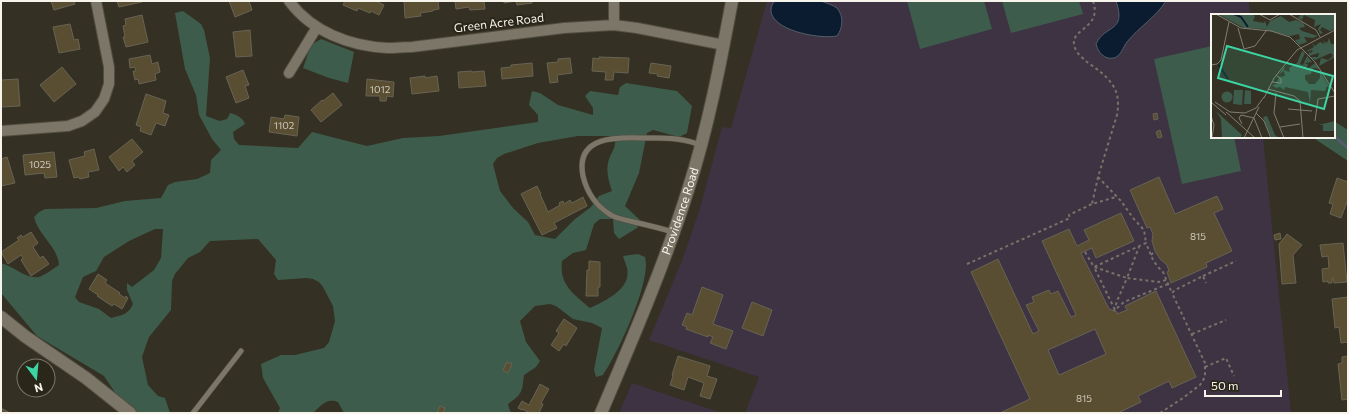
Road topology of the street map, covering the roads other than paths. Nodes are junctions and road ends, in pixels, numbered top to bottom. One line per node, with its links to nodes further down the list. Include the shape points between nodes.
1 (96, 1): 9 (street, via 109,84 104,99 95,112 82,121 68,126)
2 (289, 1): 6 (street, Green Acre Road, via 302,16)
3 (614, 1): 5 (street)
4 (732, 1): 7 (street, Providence Road)
5 (614, 25): 6 (street, Green Acre Road, via 564,28 389,48 367,46 346,40); 7 (street, Green Acre Road)
6 (317, 27): 8 (street)
7 (724, 45): 10 (street, Providence Road)
8 (289, 73)
9 (1, 131)
10 (701, 145): 11 (street, Providence Road); 11 (lane, via 672,138 618,137 600,141 588,148 583,157 585,183 599,206 612,216)
11 (674, 233): 16 (street, Providence Road)
12 (1, 317): 14 (street)
13 (241, 351): 15 (lane)
14 (130, 413)
15 (193, 413)
16 (601, 413)

